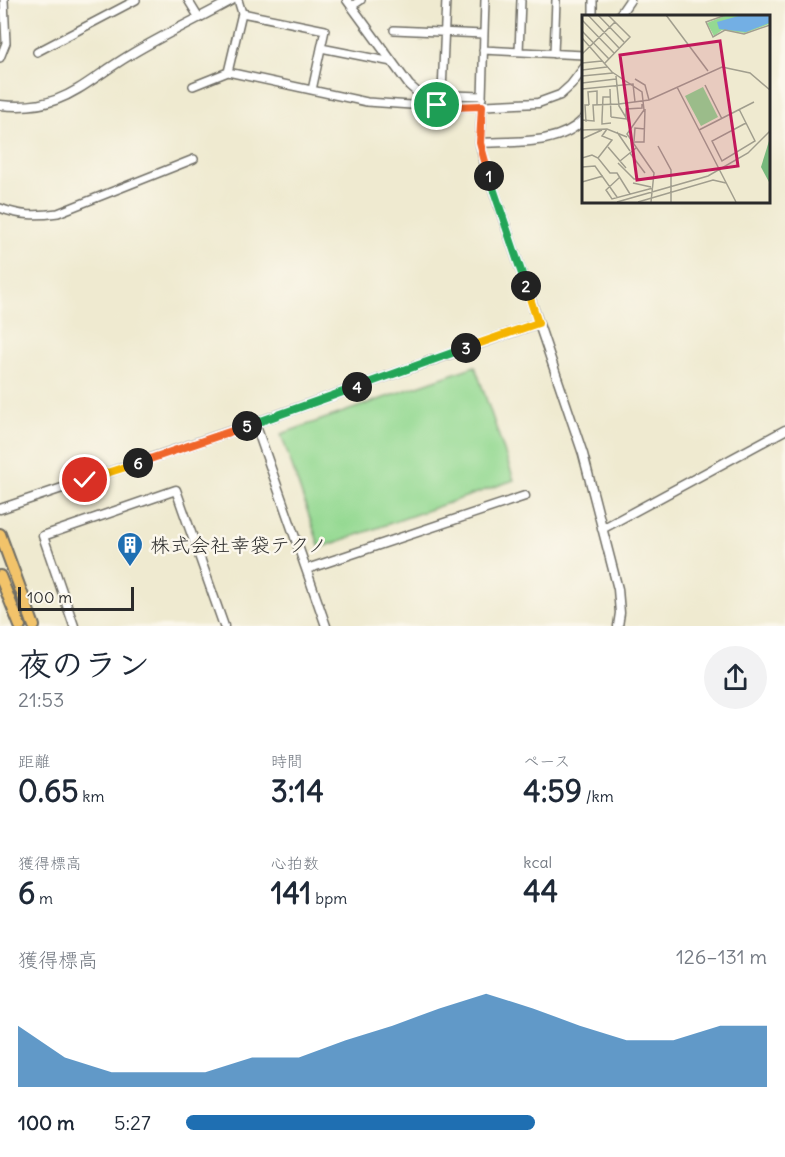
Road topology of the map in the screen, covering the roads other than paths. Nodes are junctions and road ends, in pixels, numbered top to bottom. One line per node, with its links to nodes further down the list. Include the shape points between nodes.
1 (4, 0): 16 (street)
2 (136, 0): 22 (street)
3 (188, 0): 15 (street)
4 (232, 0): 15 (street)
5 (238, 0): 13 (street)
6 (362, 0): 12 (street)
7 (446, 0): 18 (street)
8 (485, 0): 19 (street)
9 (521, 0): 23 (street)
10 (556, 0): 24 (street)
11 (630, 0): 14 (street)
12 (349, 3): 27 (street)
13 (242, 13): 20 (street, via 325,30); 29 (street)
14 (620, 15)
15 (199, 18): 33 (street, via 58,99 30,107)
16 (3, 29): 26 (street, via 6,43)
17 (394, 30): 18 (street)
18 (444, 33): 19 (street); 32 (street, via 442,92)
19 (483, 34): 21 (street)
20 (321, 48): 27 (street); 31 (street)
21 (483, 50): 23 (street); 32 (street)
22 (37, 52)
23 (519, 52): 24 (street)
24 (554, 54): 25 (street)
25 (582, 55)
26 (0, 58)
27 (392, 62): 34 (street, via 417,94)
28 (582, 71): 35 (street, via 567,90 550,100)
29 (228, 72): 30 (street); 31 (street)
30 (193, 86)
31 (312, 90): 34 (street, via 367,102)
32 (482, 96): 35 (street)
33 (0, 105)
34 (437, 105): 35 (street)
35 (482, 106): 37 (street)
36 (582, 121): 37 (street, via 556,136)
37 (480, 143): 40 (street)
38 (194, 159): 39 (street, via 57,213 35,216)
39 (0, 208)
40 (538, 323): 41 (street); 45 (street, via 576,429)
41 (255, 423): 44 (street); 47 (street)
42 (785, 430): 45 (street)
43 (525, 496): 47 (street)
44 (0, 509)
45 (602, 529): 54 (street, via 618,589)
46 (0, 534): 50 (highway)
47 (307, 569): 53 (street)
48 (0, 576): 49 (highway)
49 (20, 626)
50 (34, 626)
51 (74, 626): 52 (street, via 43,536 176,490)
52 (224, 626)
53 (326, 626)
54 (618, 626)

